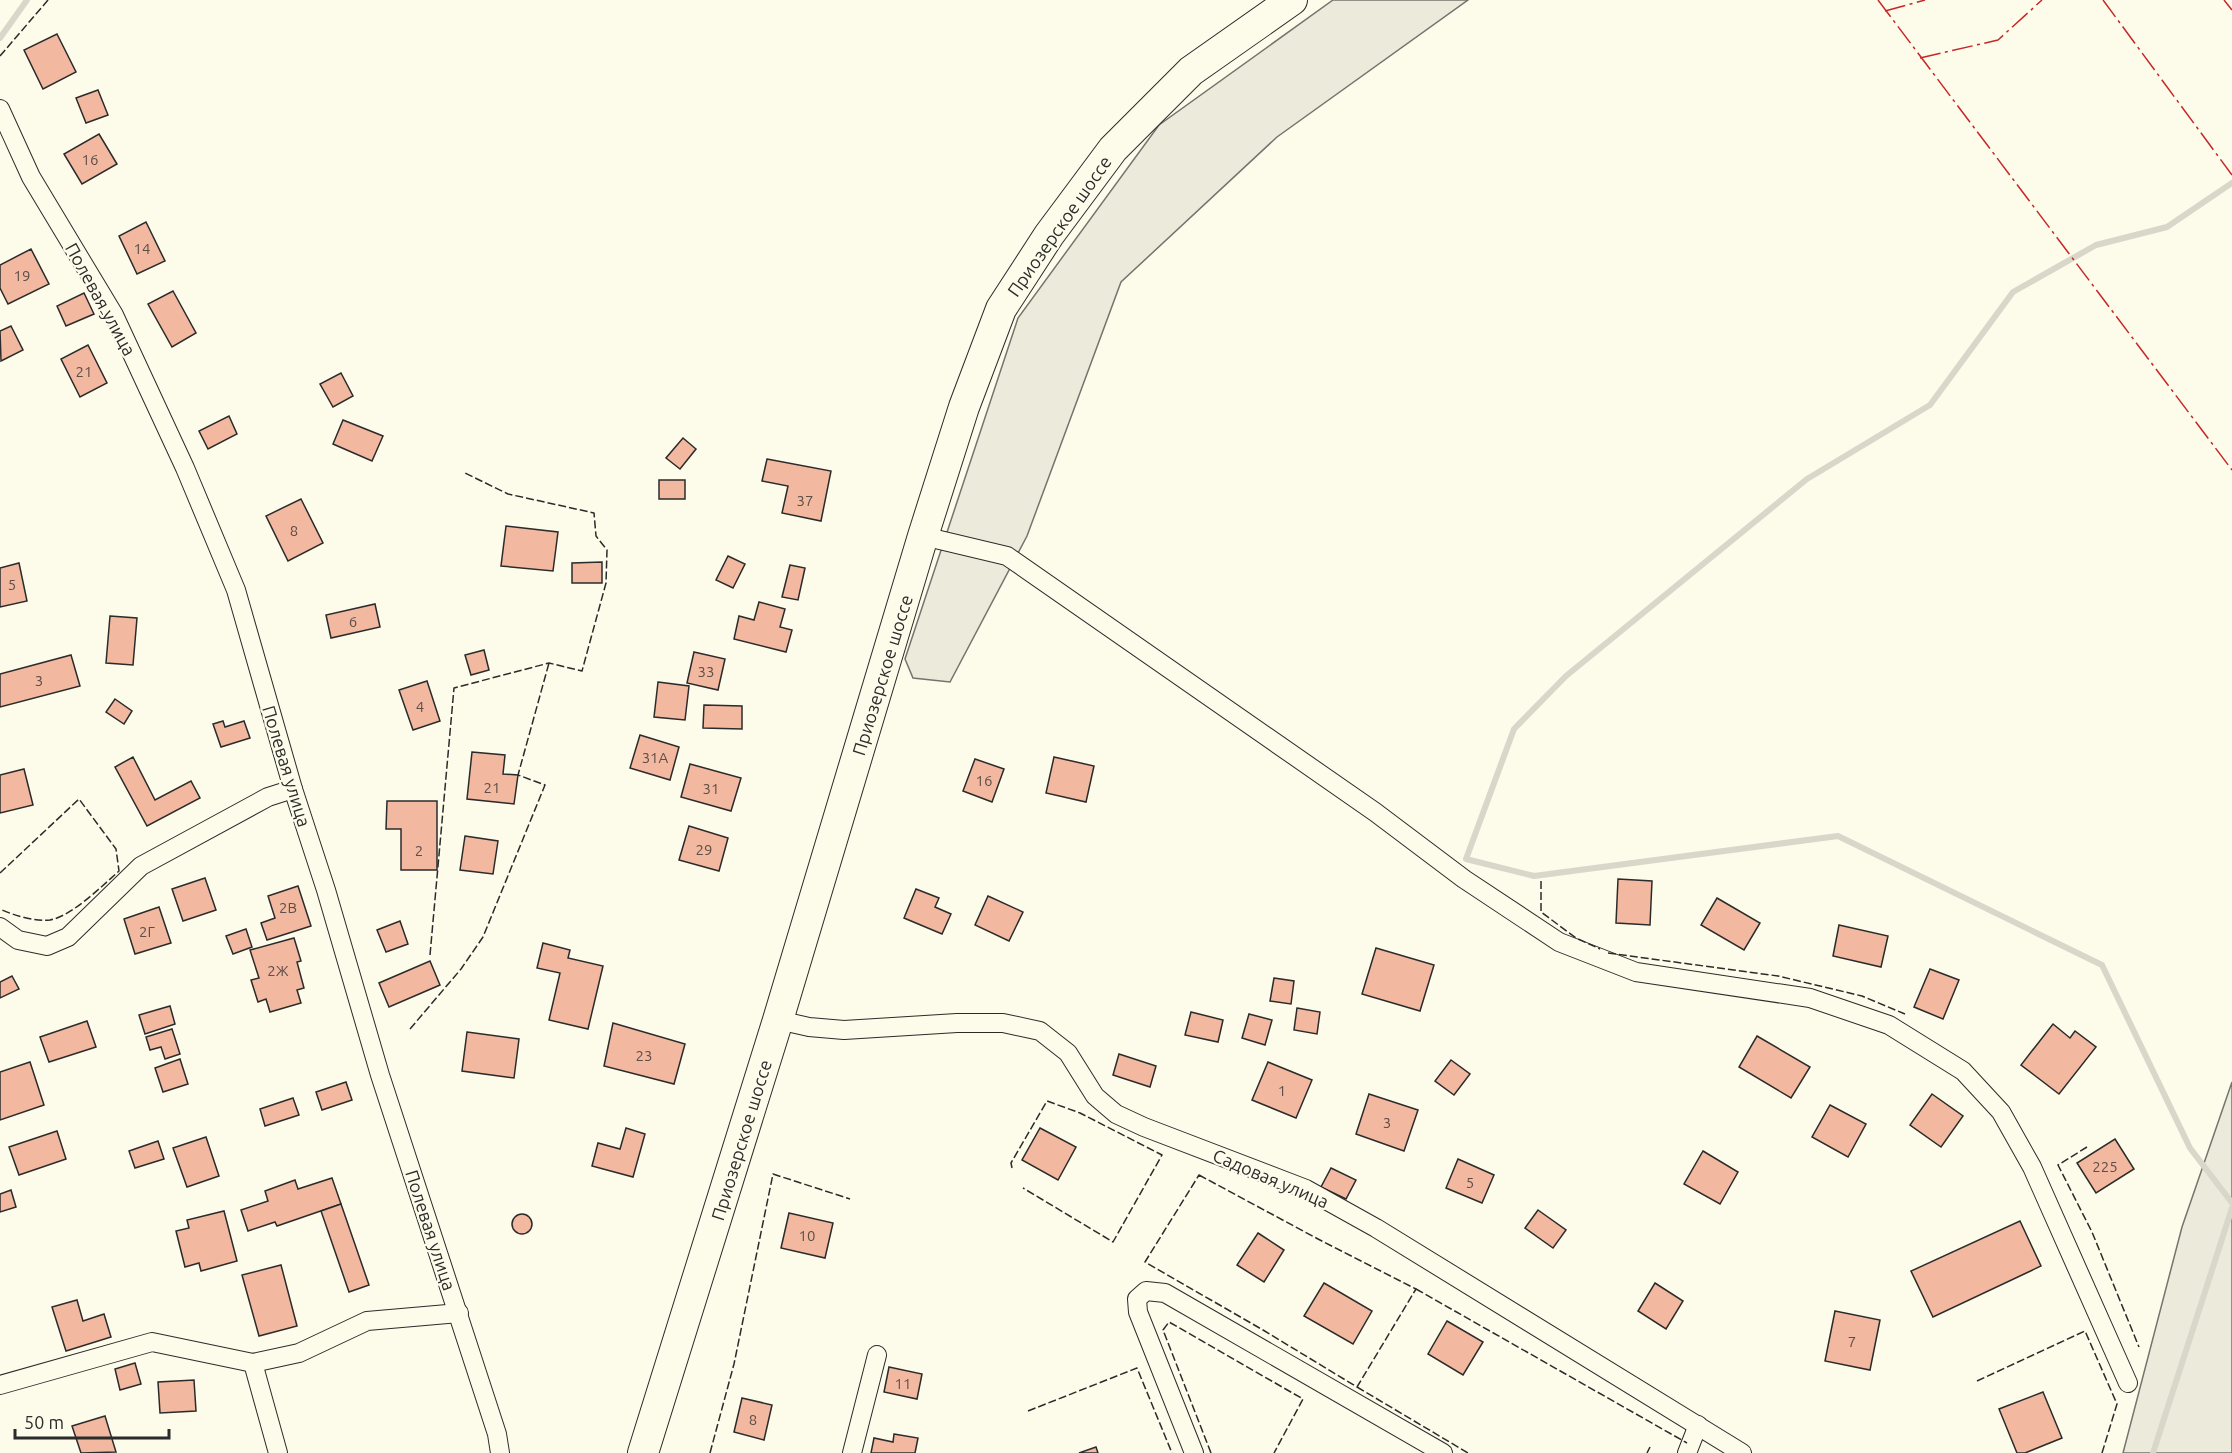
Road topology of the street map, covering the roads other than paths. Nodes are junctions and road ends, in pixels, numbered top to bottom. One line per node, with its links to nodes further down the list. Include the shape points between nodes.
1 (1292, 0): 3 (main road, Приозерское шоссе, via 1191,71 1113,149 1049,235 1001,309 964,407)
2 (0, 109): 4 (street, Полевая улица, via 31,177 114,315 189,478 236,590)
3 (923, 536): 6 (main road, Приозерское шоссе); 10 (street, via 1007,556 1559,942 1636,972 1810,998 1889,1025 1963,1071 2001,1113 2032,1167)
4 (293, 789): 5 (street, via 268,797 141,866 68,937 47,946 18,940); 7 (street, Полевая улица, via 380,1075)
5 (0, 927)
6 (778, 1020): 12 (street, Садовая улица, via 844,1030 1003,1023 1040,1031 1068,1053 1095,1096 1116,1114 1306,1190 1376,1228); 15 (main road, Приозерское шоссе)
7 (459, 1313): 9 (street, via 368,1321 299,1353); 14 (street, Полевая улица)
8 (877, 1355): 16 (street)
9 (253, 1363): 11 (street, via 152,1342); 13 (street)
10 (2128, 1383)
11 (0, 1385)
12 (1698, 1425): 19 (street); 20 (street, Садовая улица)
13 (278, 1453)
14 (500, 1453)
15 (643, 1453)
16 (852, 1453)
17 (1194, 1453): 18 (street, via 1138,1312 1137,1299 1146,1291 1165,1293)
18 (1443, 1453)
19 (1687, 1453)
20 (1742, 1453)

